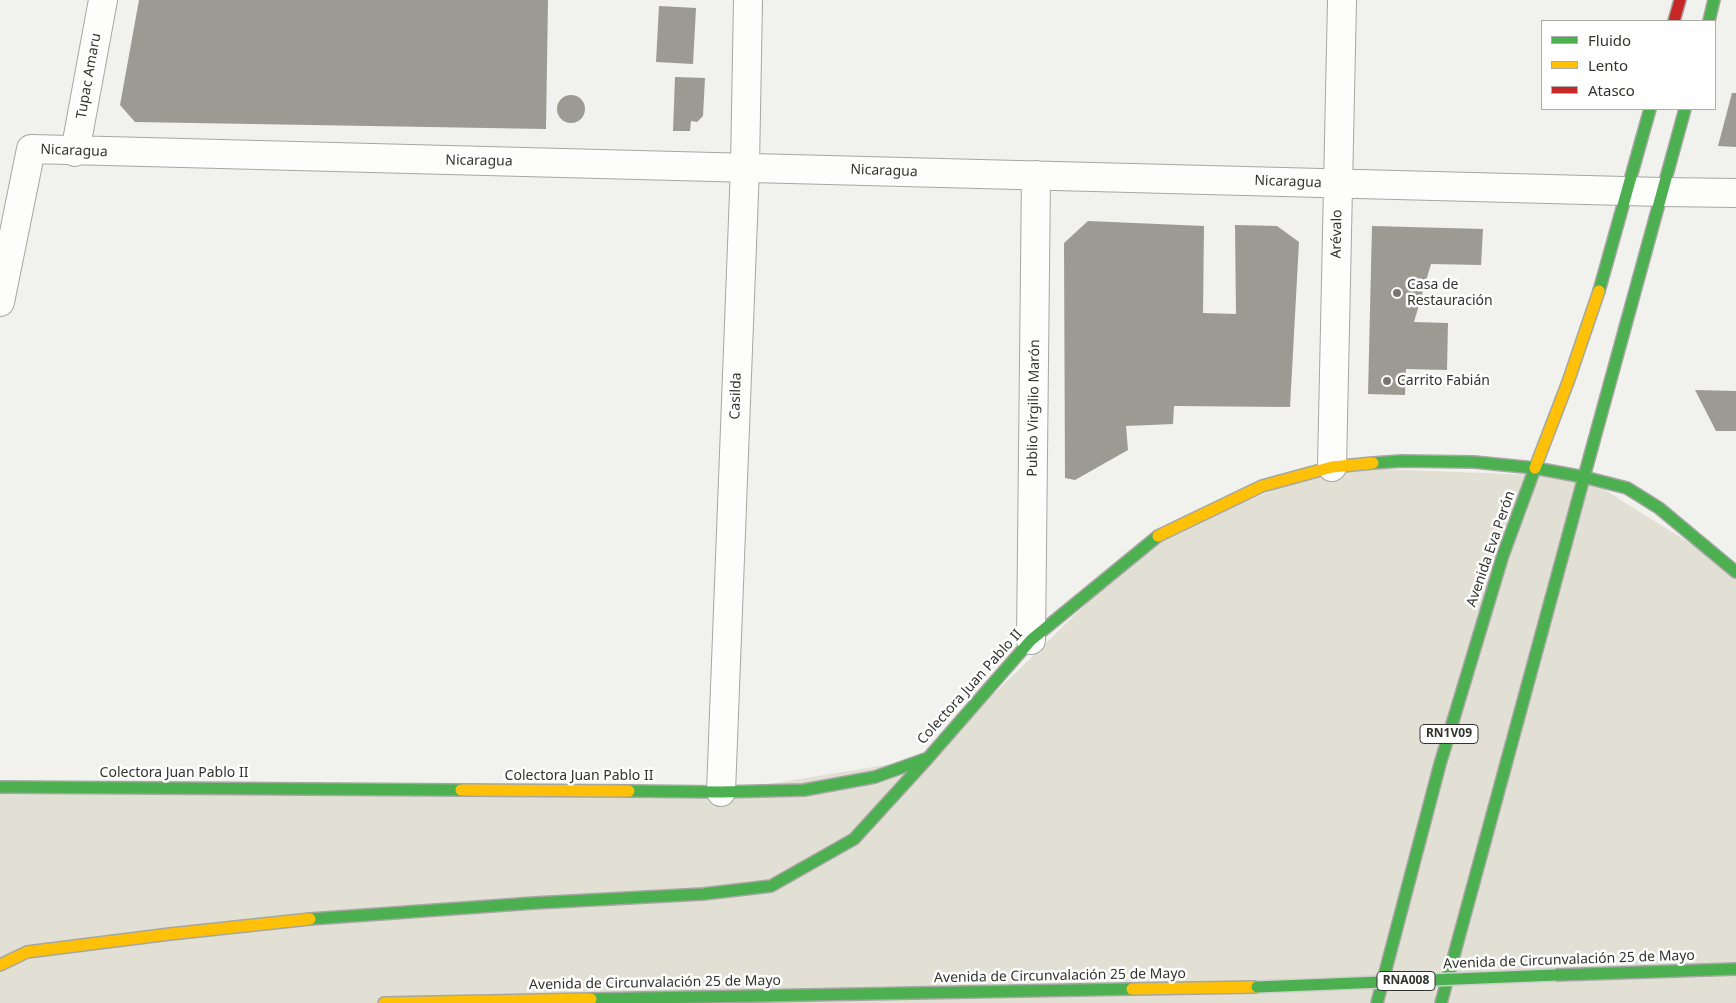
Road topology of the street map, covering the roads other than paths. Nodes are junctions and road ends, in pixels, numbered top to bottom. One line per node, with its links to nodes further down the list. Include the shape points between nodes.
1 (103, 0): 10 (street, Tupac Amaru)
2 (748, 0): 11 (street, Casilda)
3 (1342, 0): 13 (street, Arévalo)
4 (1680, 0): 6 (main road)
5 (1714, 0): 7 (main road)
6 (1674, 20)
7 (1708, 20)
8 (1650, 110): 14 (main road, Avenida Eva Perón)
9 (1685, 110): 15 (main road)
10 (76, 152): 11 (street, Nicaragua); 17 (street, Nicaragua, via 31,149)
11 (744, 167): 12 (street, Nicaragua); 25 (street, Casilda)
12 (1036, 175): 13 (street, Nicaragua); 22 (street, Publio Virgilio Marón)
13 (1338, 184): 14 (street, Nicaragua); 18 (street, Arévalo)
14 (1628, 191): 15 (street, Nicaragua); 19 (main road, Avenida Eva Perón, via 1602,281)
15 (1662, 192): 16 (street, Nicaragua); 20 (main road)
16 (1736, 193)
17 (0, 302)
18 (1332, 467): 19 (main road, Colectora Juan Pablo II, via 1402,461 1474,462); 22 (main road, Colectora Juan Pablo II, via 1262,486 1154,538)
19 (1535, 468): 20 (main road, Colectora Juan Pablo II); 29 (main road, Avenida Eva Perón / RN1V09, via 1503,555 1440,764)
20 (1584, 477): 21 (main road, Colectora Juan Pablo II, via 1628,488 1659,508); 30 (main road)
21 (1736, 572)
22 (1031, 640): 23 (main road, Colectora Juan Pablo II)
23 (928, 758): 25 (main road, Colectora Juan Pablo II, via 875,777 804,790); 26 (main road, via 854,839 771,886 704,894 322,918 27,952)
24 (0, 787): 25 (main road, Colectora Juan Pablo II)
25 (721, 792)
26 (0, 965)
27 (1736, 969): 28 (main road, Avenida de Circunvalación 25 de Mayo / RNA008, bridge, via 1257,987)
28 (384, 1003)
29 (1377, 1003)
30 (1441, 1003)

